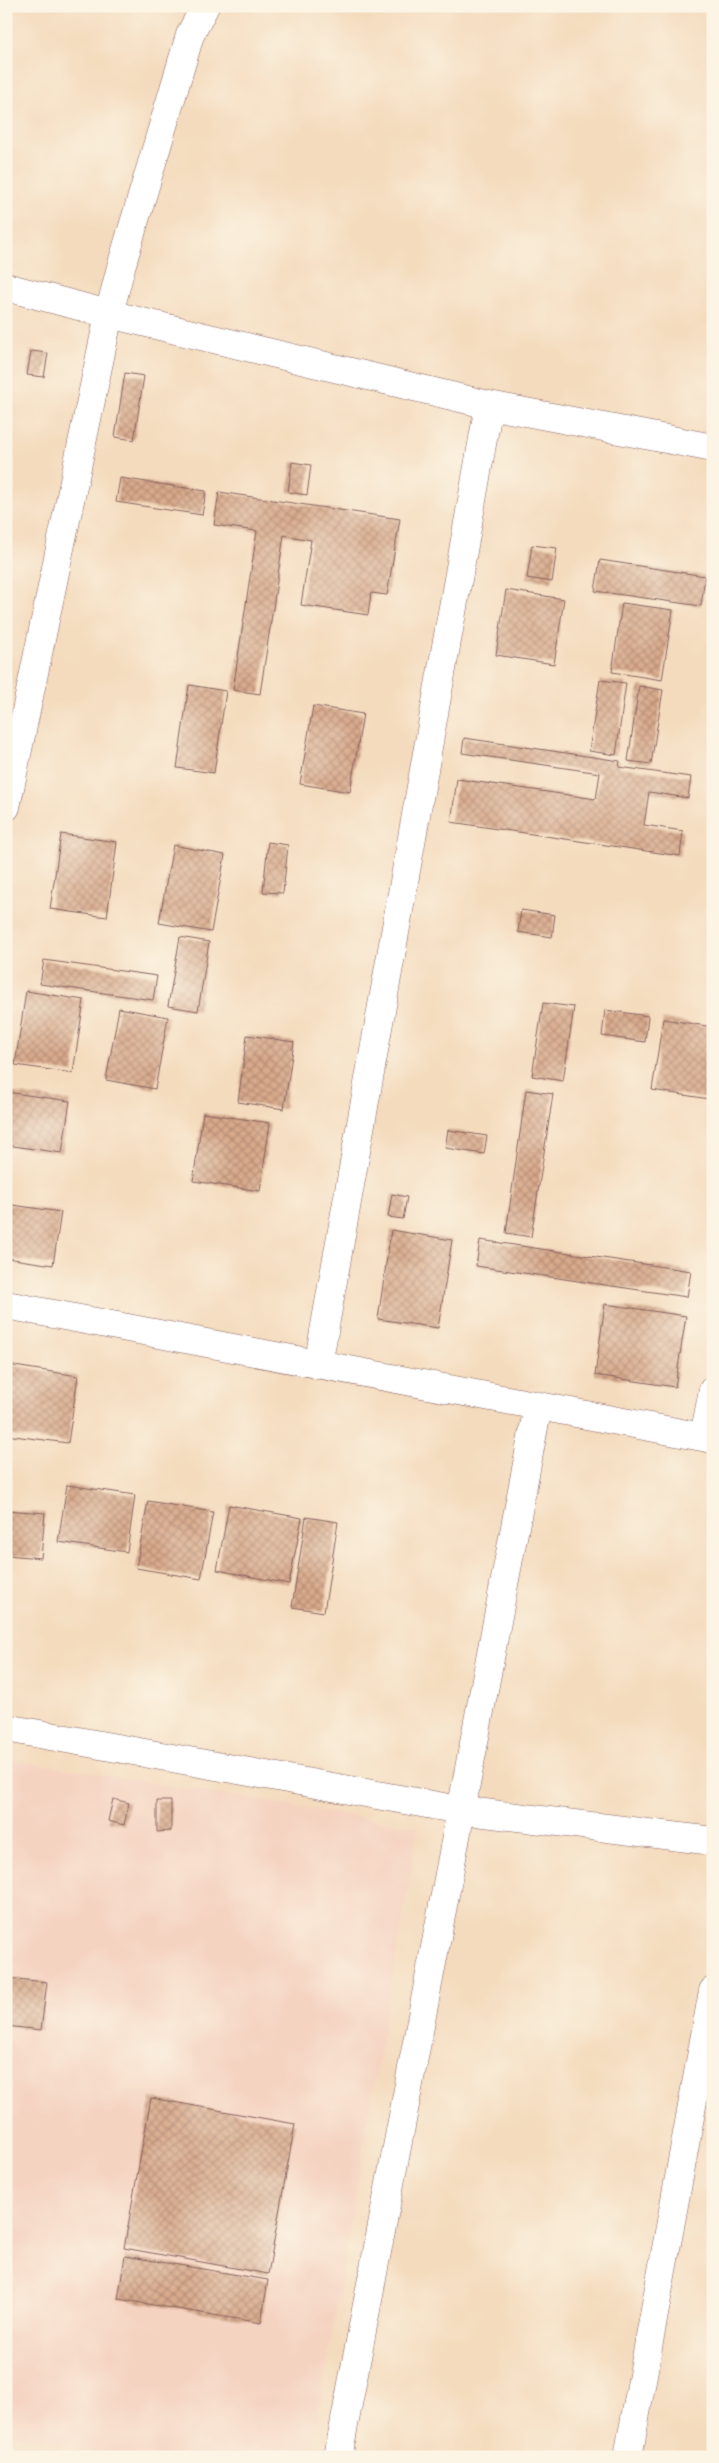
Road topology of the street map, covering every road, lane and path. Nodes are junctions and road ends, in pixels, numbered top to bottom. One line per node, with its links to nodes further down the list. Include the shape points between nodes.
1 (205, 6): 3 (street, via 190,35)
2 (6, 287): 3 (street)
3 (109, 314): 4 (street); 6 (street)
4 (490, 405): 5 (street); 8 (street)
5 (713, 448)
6 (6, 807)
7 (6, 1306): 8 (street)
8 (318, 1365): 10 (street)
9 (713, 1390): 11 (street)
10 (538, 1406): 11 (street); 13 (street)
11 (708, 1438)
12 (6, 1728): 13 (street)
13 (460, 1810): 14 (street); 16 (street)
14 (713, 1841)
15 (713, 1991): 17 (street)
16 (338, 2457)
17 (628, 2457)

